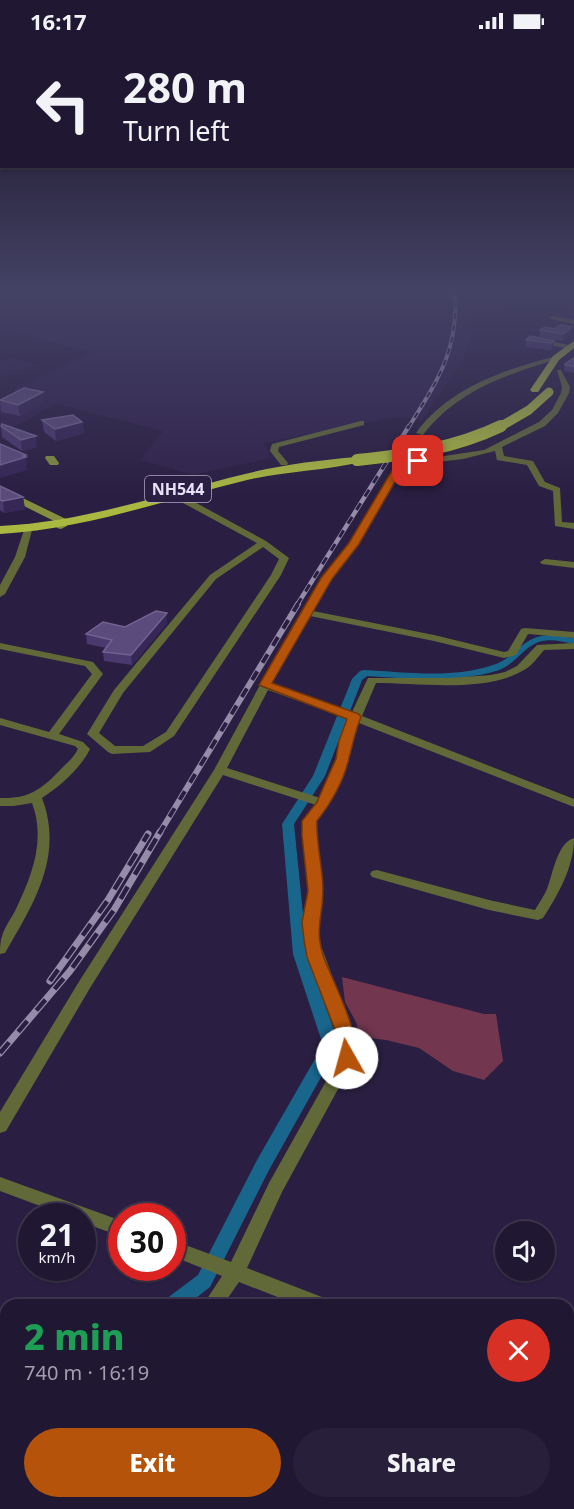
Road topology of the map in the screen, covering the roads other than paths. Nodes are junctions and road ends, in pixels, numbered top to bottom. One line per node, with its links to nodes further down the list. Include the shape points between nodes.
1 (555, 358): 6 (street, via 473,388 433,416)
2 (556, 358): 8 (highway, NH544, via 535,390 498,416 444,440)
3 (565, 358): 4 (highway, NH544)
4 (562, 372): 7 (street, via 566,390 555,411 542,424); 8 (highway, NH544, bridge, via 537,404 508,423 457,444 408,455)
5 (361, 423): 10 (street, via 275,446 274,451)
6 (420, 433)
7 (498, 447): 15 (street, via 500,458 526,461 534,466 542,484 557,490 556,521); 22 (street, via 470,456 411,463 396,471)
8 (356, 456): 9 (highway, NH544)
9 (311, 462): 10 (highway, NH544); 12 (highway, NH544)
10 (284, 463): 13 (highway, NH544)
11 (0, 490): 13 (main road)
12 (175, 495): 13 (highway, NH544); 18 (street)
13 (61, 523): 14 (highway, NH544); 17 (highway, NH544)
14 (0, 525)
15 (574, 526)
16 (0, 530): 17 (highway, NH544)
17 (28, 530): 21 (street, via 20,557)
18 (263, 543): 18 (street, via 284,558 170,734 146,750 112,750 93,734 118,692 213,577)
19 (545, 562): 20 (street)
20 (574, 565)
21 (0, 594)
22 (308, 613): 23 (street, via 504,655 512,653 525,631); 26 (street)
23 (574, 635)
24 (0, 646): 29 (street, via 89,664 98,674)
25 (574, 646): 27 (street, via 541,647 523,667 503,676 372,680)
26 (265, 685): 27 (street); 30 (street)
27 (352, 716): 33 (street, via 343,759); 34 (street)
28 (0, 721): 29 (street)
29 (51, 737): 31 (street, via 84,748)
30 (220, 770): 33 (street); 38 (street)
31 (36, 798): 32 (street, via 20,803); 37 (street, via 46,825 46,844 17,921)
32 (0, 802)
33 (324, 803): 42 (street, via 310,821 315,891 310,922 316,957 346,1035 347,1058 275,1188)
34 (574, 803)
35 (574, 842): 36 (street, via 553,892 538,915)
36 (377, 874)
37 (0, 949)
38 (0, 1126)
39 (0, 1184): 40 (street)
40 (108, 1224)
41 (186, 1253): 42 (street)
42 (236, 1272): 43 (street); 44 (street)
43 (216, 1299)
44 (305, 1299)

